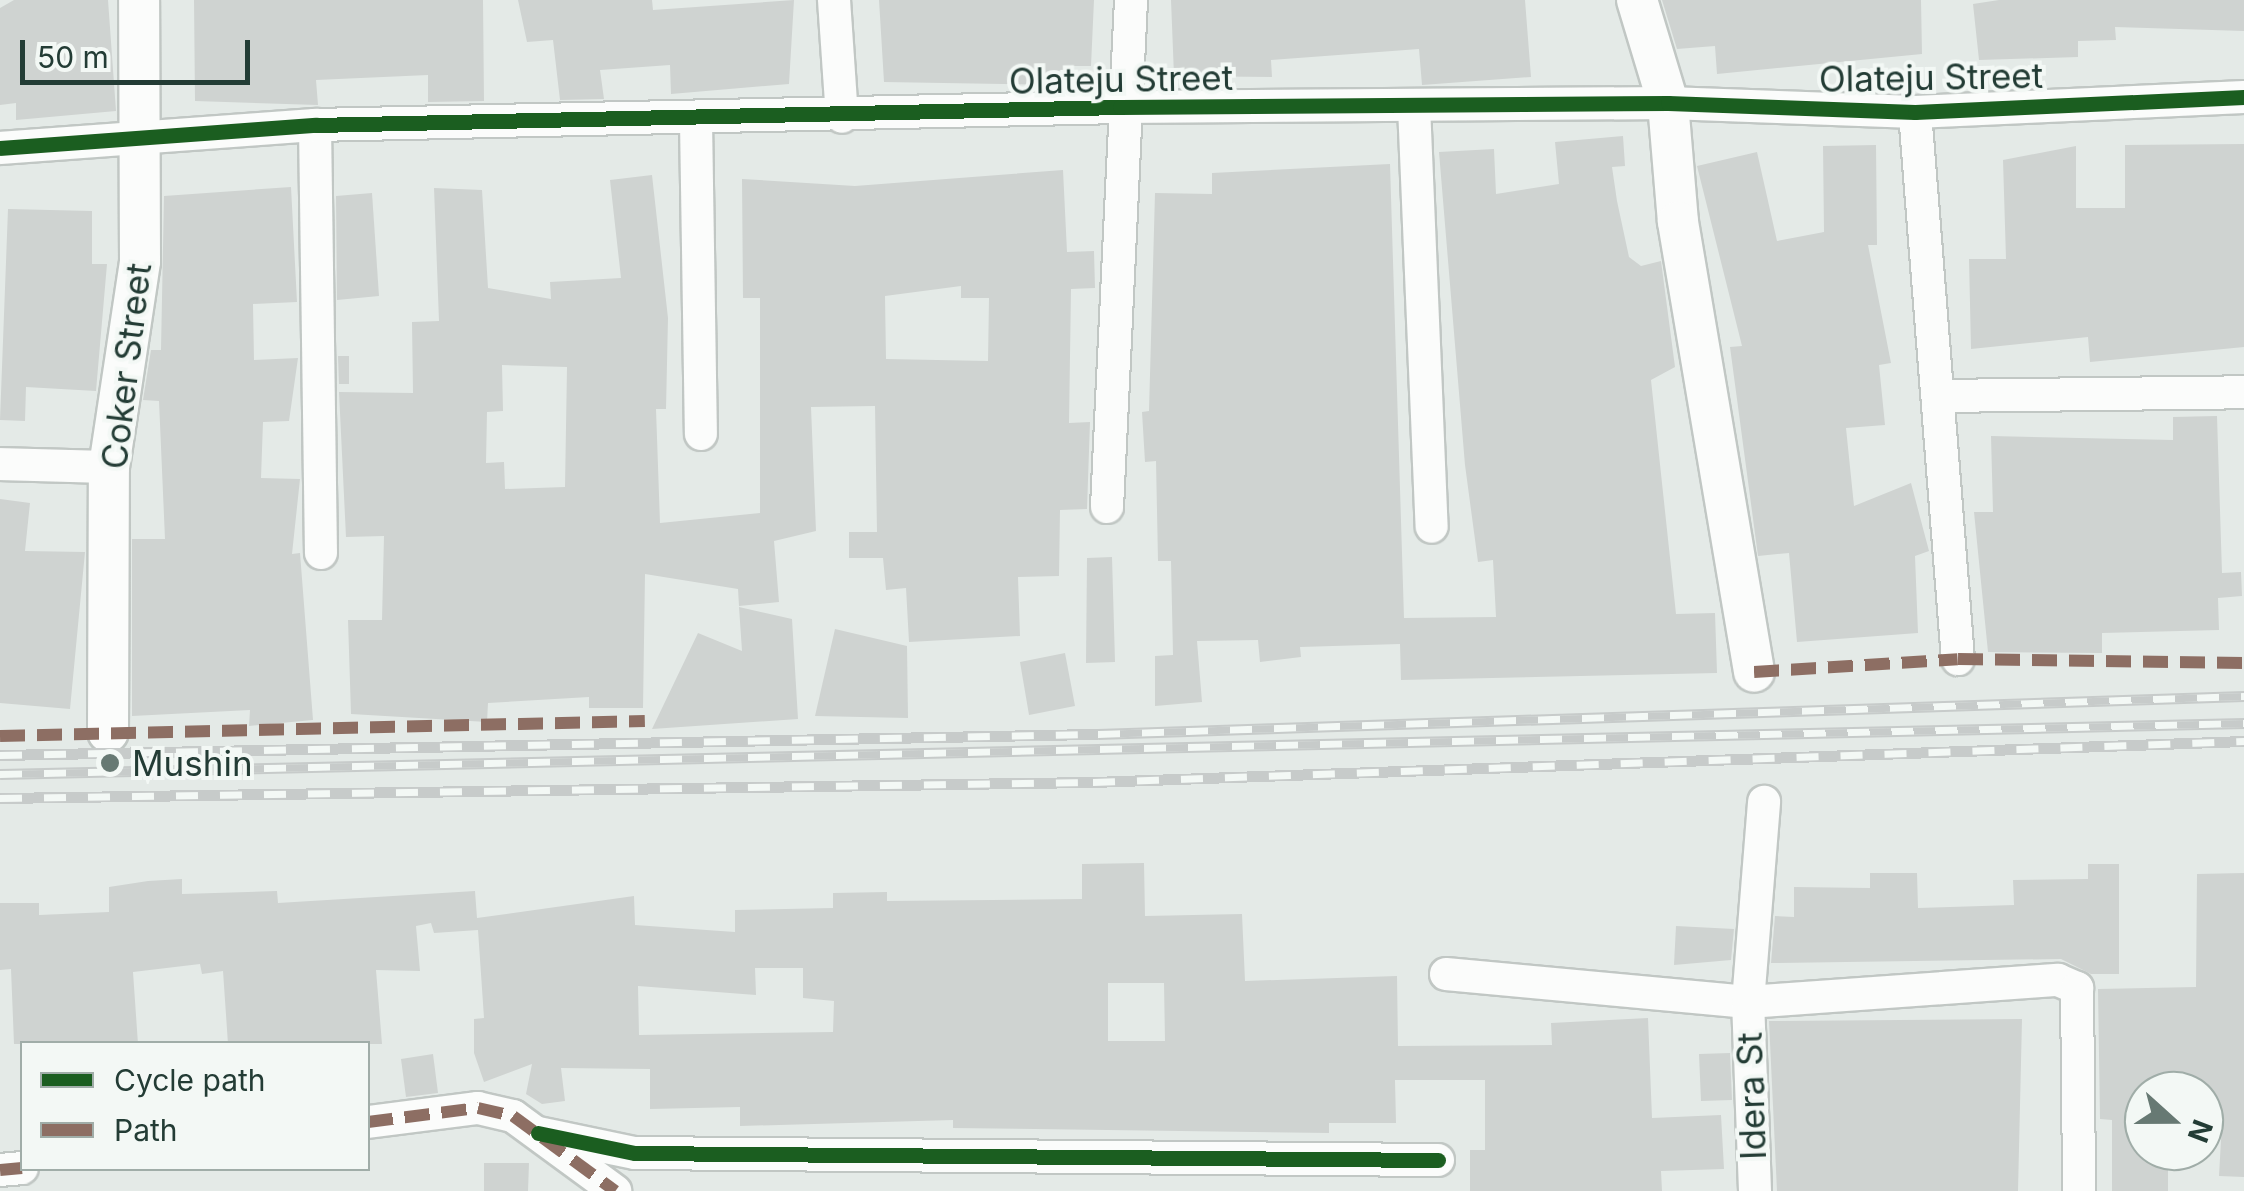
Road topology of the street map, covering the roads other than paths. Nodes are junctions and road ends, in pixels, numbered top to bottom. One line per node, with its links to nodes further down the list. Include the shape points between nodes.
1 (140, 0): 13 (street, Coker Street)
2 (834, 0): 10 (street)
3 (1131, 0): 7 (street)
4 (1637, 0): 6 (street)
5 (2244, 97): 9 (street, Olateju Street)
6 (1668, 103): 8 (street, Olateju Street); 9 (street, Olateju Street); 24 (street, via 1678,222)
7 (1120, 106): 8 (street, Olateju Street); 10 (street, Olateju Street); 20 (street)
8 (1414, 106): 21 (street)
9 (1916, 112): 16 (street)
10 (842, 117): 11 (street, Olateju Street)
11 (696, 121): 12 (street, Olateju Street); 17 (street)
12 (315, 125): 13 (street, Olateju Street); 22 (street)
13 (141, 136): 14 (street, Olateju Street); 19 (street, Coker Street, via 131,360)
14 (0, 148)
15 (2244, 392): 16 (street)
16 (1938, 396): 23 (street)
17 (700, 434)
18 (0, 464): 19 (street)
19 (109, 468): 25 (street, Coker Street)
20 (1107, 508)
21 (1432, 527)
22 (321, 553)
23 (1958, 658)
24 (1754, 672)
25 (108, 732)
26 (1764, 802): 28 (street, Idera St)
27 (1446, 974): 28 (street)
28 (1748, 1002): 33 (street, Idera St); 34 (street, via 1962,980 2076,988)
29 (370, 1122): 30 (street, via 478,1108)
30 (538, 1133): 31 (street, via 635,1152); 32 (street)
31 (1438, 1160)
32 (615, 1191)
33 (1755, 1191)
34 (2079, 1191)

